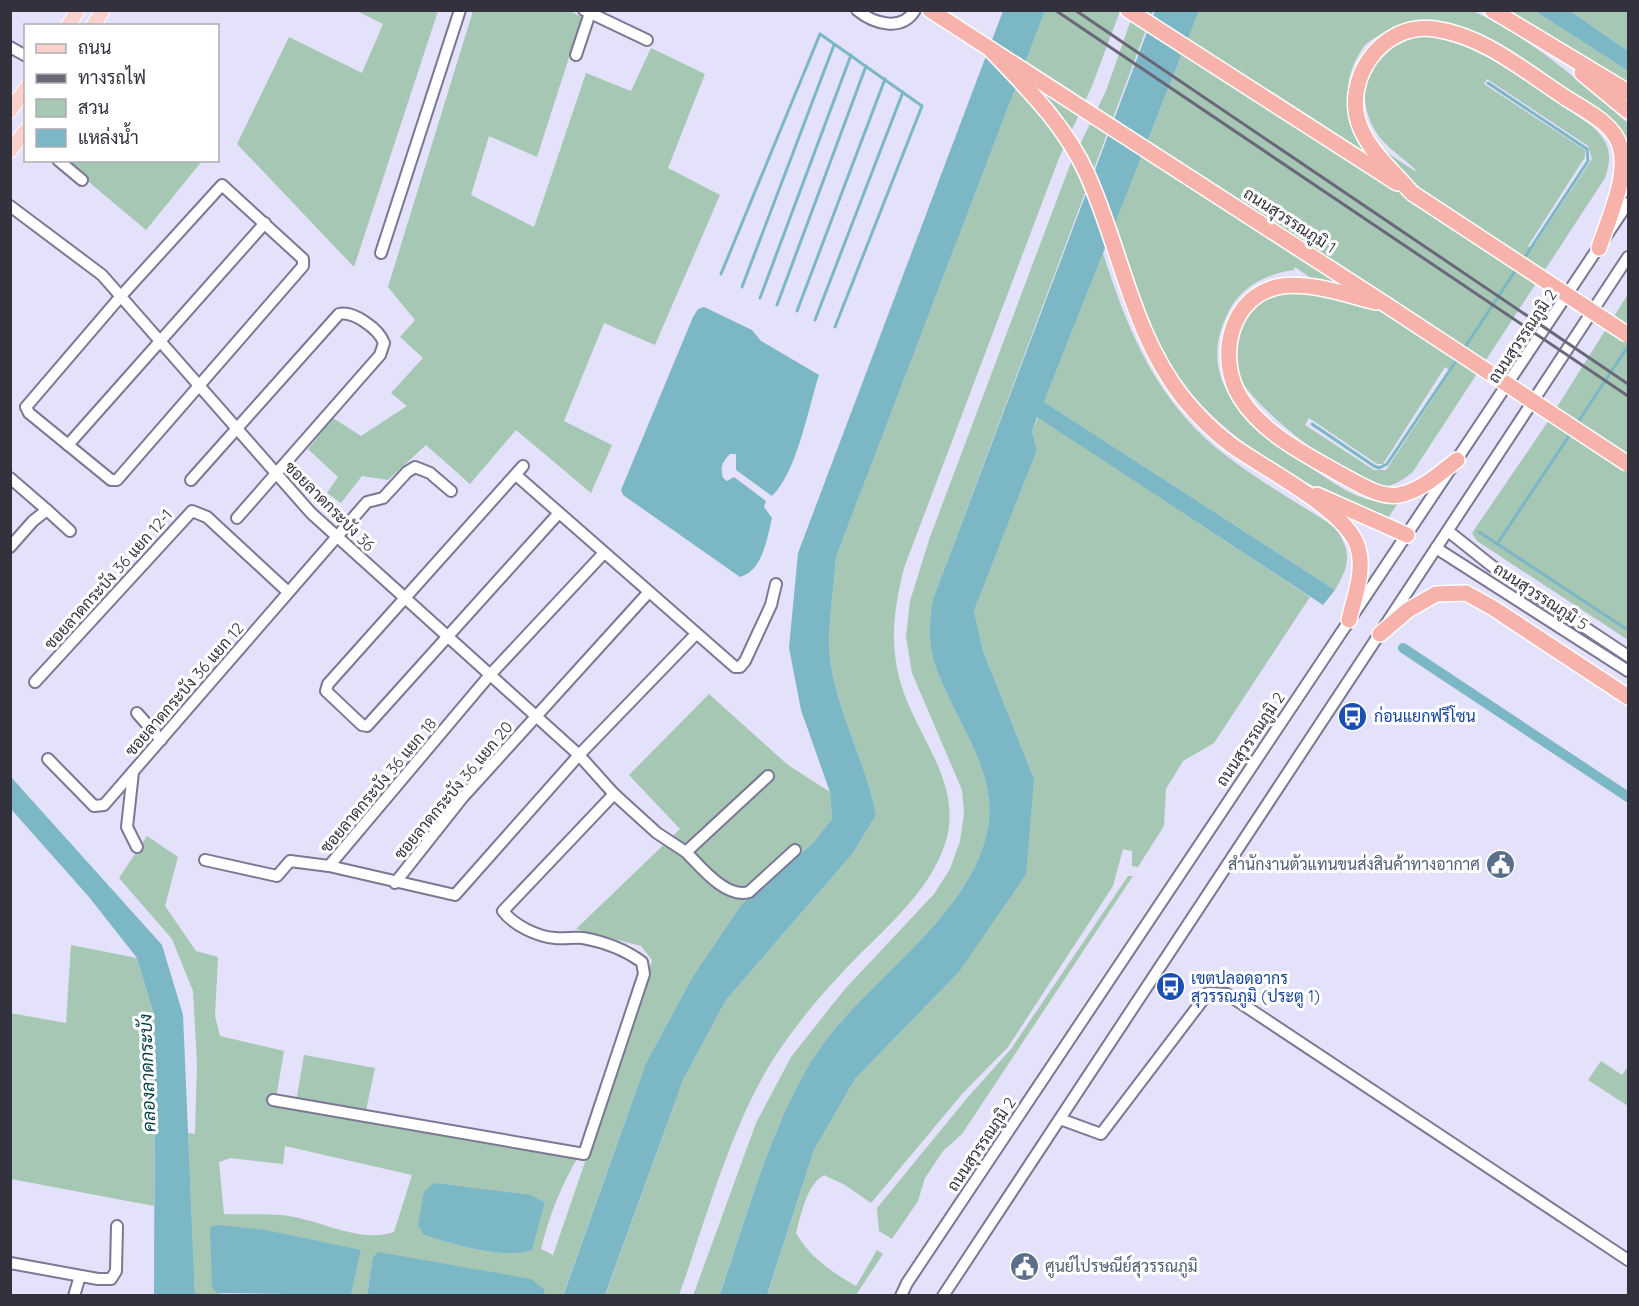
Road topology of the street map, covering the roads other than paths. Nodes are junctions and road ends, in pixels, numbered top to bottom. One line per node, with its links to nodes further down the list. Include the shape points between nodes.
1 (78, 10): 10 (main road)
2 (103, 10): 11 (main road)
3 (460, 10): 31 (street)
4 (857, 10): 5 (street, via 879,21 899,24 909,20)
5 (915, 10)
6 (930, 10): 15 (highway, ถนนสุวรรณภูมิ 1)
7 (1128, 10): 26 (highway)
8 (1492, 10): 12 (highway)
9 (587, 12): 13 (street); 17 (street)
10 (69, 24)
11 (94, 24)
12 (1538, 37): 19 (highway); 21 (highway)
13 (647, 40)
14 (10, 47): 16 (street)
15 (990, 49): 34 (highway, ถนนสุวรรณภูมิ 1); 45 (highway, via 1041,104 1076,153 1101,208 1139,319 1169,380 1227,442)
16 (24, 55)
17 (576, 55)
18 (24, 91): 20 (main road)
19 (1629, 92)
20 (10, 111)
21 (1629, 111)
22 (24, 134): 23 (main road)
23 (10, 151)
24 (60, 162): 25 (street)
25 (82, 180)
26 (1412, 193): 30 (highway, via 1370,145 1360,128 1354,103 1358,83 1377,48 1393,36 1433,28 1479,42 1606,125 1621,149 1621,167); 35 (highway, bridge)
27 (1629, 203): 30 (street, ถนนสุวรรณภูมิ 2)
28 (10, 206): 33 (street, ซอยลาดกระบัง 36, via 92,266)
29 (265, 223): 33 (street, via 222,185); 36 (street); 37 (street, via 303,260 303,266)
30 (1599, 248): 40 (street, ถนนสุวรรณภูมิ 2)
31 (381, 253)
32 (1629, 257): 51 (street)
33 (121, 296): 36 (street, ซอยลาดกระบัง 36); 39 (street, via 26,407)
34 (1385, 304): 40 (highway, via 1307,287 1282,286 1261,294 1241,310 1231,332 1227,353 1230,378 1256,416 1299,451 1369,489 1398,495 1427,483); 41 (highway, ถนนสุวรรณภูมิ 1, bridge)
35 (1629, 335)
36 (160, 341): 37 (street, ซอยลาดกระบัง 36); 39 (street)
37 (198, 385): 38 (street, ซอยลาดกระบัง 36); 39 (street, via 117,480 107,478)
38 (238, 429): 42 (street, ซอยลาดกระบัง 36); 42 (street, via 339,314 349,313 373,328 384,343 380,355); 44 (street)
39 (68, 445)
40 (1457, 460): 52 (street, ถนนสุวรรณภูมิ 2)
41 (1629, 464)
42 (276, 473): 49 (street); 53 (street, ซอยลาดกระบัง 36, via 294,496)
43 (10, 478): 47 (street)
44 (191, 480)
45 (1291, 484): 52 (highway); 61 (highway, via 1346,525 1353,536 1360,561)
46 (450, 491): 53 (street, ซอยลาดกระบัง 36 แยก 12, via 430,473 411,468 383,498 367,502)
47 (47, 510): 50 (street); 54 (street)
48 (558, 514): 56 (street); 60 (street, via 519,471); 64 (street)
49 (237, 518)
50 (70, 531)
51 (1448, 531): 55 (street); 65 (street, ถนนสุวรรณภูมิ 5, via 1492,566)
52 (1407, 535): 61 (street, ถนนสุวรรณภูมิ 2)
53 (338, 536): 58 (street, ซอยลาดกระบัง 36 แยก 12); 60 (street, ซอยลาดกระบัง 36)
54 (10, 547)
55 (1436, 548): 63 (street); 66 (street, ถนนสุวรรณภูมิ 5)
56 (603, 554): 59 (street); 67 (street, ซอยลาดกระบัง 36 แยก 18)
57 (776, 584): 62 (street, via 771,605 740,667 727,662)
58 (288, 592): 68 (street, ซอยลาดกระบัง 36 แยก 12-1, via 207,517 192,511); 72 (street, ซอยลาดกระบัง 36 แยก 12)
59 (648, 593): 62 (street); 71 (street, ซอยลาดกระบัง 36 แยก 20)
60 (404, 598): 64 (street, ซอยลาดกระบัง 36); 64 (street, via 326,688 344,708 367,726)
61 (1349, 620): 90 (street, ถนนสุวรรณภูมิ 2)
62 (696, 634): 73 (street)
63 (1380, 634): 69 (highway, via 1408,610 1436,594 1466,593); 85 (street)
64 (447, 639): 67 (street, ซอยลาดกระบัง 36)
65 (1629, 656)
66 (1629, 671)
67 (489, 676): 71 (street, ซอยลาดกระบัง 36); 82 (street, ซอยลาดกระบัง 36 แยก 18)
68 (35, 682)
69 (1629, 697)
70 (137, 713): 72 (street)
71 (534, 716): 73 (street, ซอยลาดกระบัง 36); 83 (street, ซอยลาดกระบัง 36 แยก 20)
72 (161, 740): 75 (street, ซอยลาดกระบัง 36 แยก 12)
73 (579, 755): 77 (street, ซอยลาดกระบัง 36); 83 (street, via 455,895)
74 (48, 759): 75 (street, ซอยลาดกระบัง 36 แยก 12, via 94,806 100,807)
75 (133, 772): 78 (street, via 127,827)
76 (768, 776): 80 (street)
77 (614, 794): 80 (street, ซอยลาดกระบัง 36); 84 (street, via 503,911 510,921 554,939 605,943 642,962 644,974 584,1154)
78 (137, 847)
79 (795, 850): 80 (street, ซอยลาดกระบัง 36, via 742,894 727,889)
80 (686, 852)
81 (205, 860): 82 (street, ซอยลาดกระบัง 36 แยก 18, via 276,876 290,861)
82 (329, 866): 83 (street)
83 (395, 883)
84 (273, 1100)
85 (1060, 1119): 87 (street, via 1101,1134 1208,993 1227,994); 94 (street)
86 (117, 1226): 89 (street, via 114,1276 105,1280)
87 (1629, 1260)
88 (10, 1263): 89 (street)
89 (80, 1276): 91 (street)
90 (907, 1283): 92 (street); 93 (street, ถนนสุวรรณภูมิ 2)
91 (74, 1296)
92 (896, 1296)
93 (901, 1296)
94 (943, 1296)

